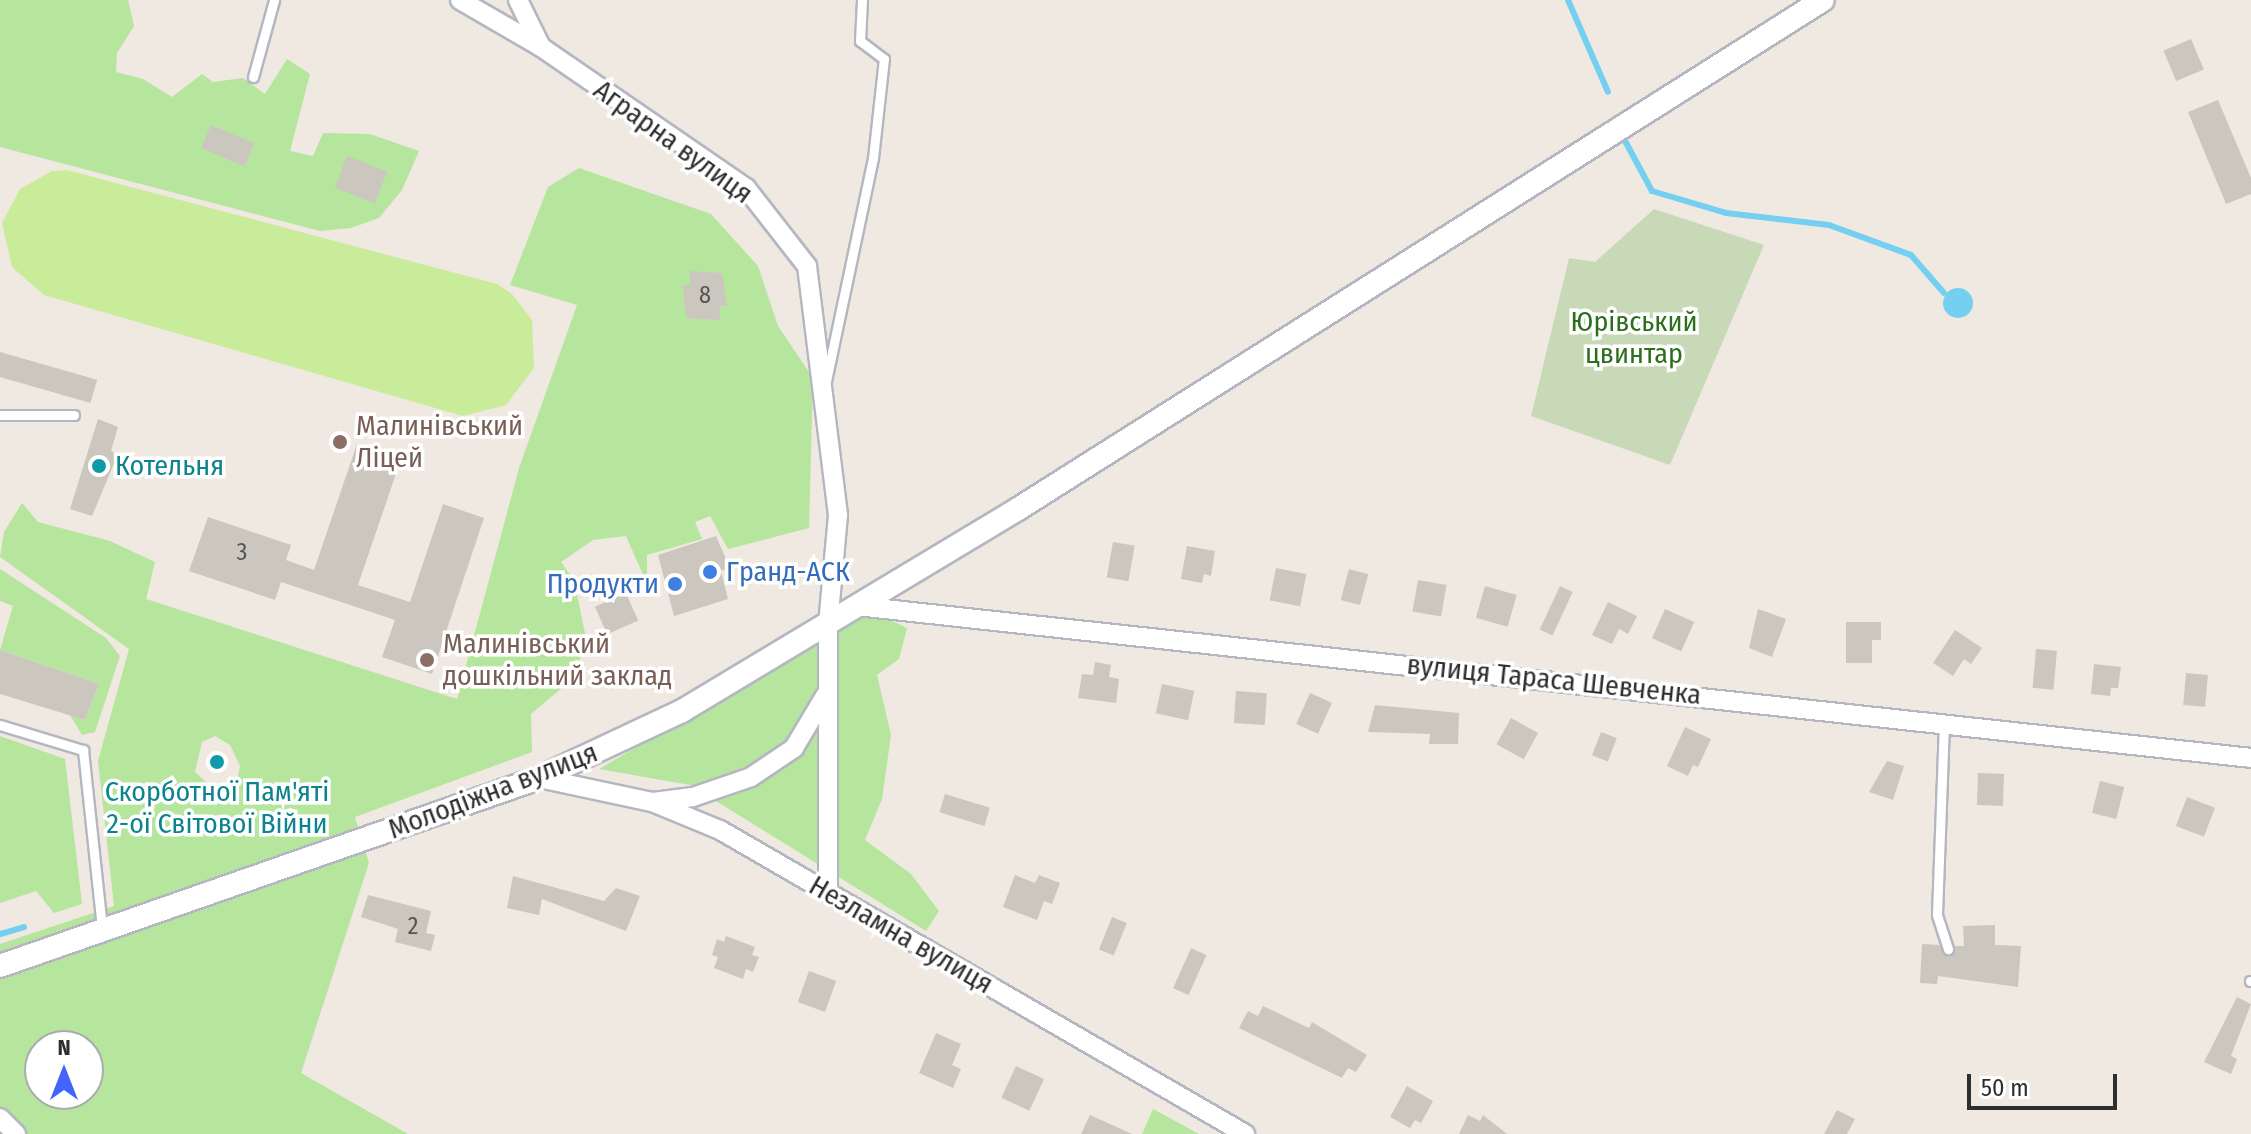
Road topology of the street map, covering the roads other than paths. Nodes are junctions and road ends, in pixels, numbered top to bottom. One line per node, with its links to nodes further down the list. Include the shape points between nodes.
1 (274, 0): 7 (lane)
2 (460, 0): 6 (street, Аграрна вулиця)
3 (518, 0): 6 (street)
4 (862, 0): 8 (lane, via 860,41 884,59 873,158)
5 (1823, 0): 11 (street, Молодіжна вулиця)
6 (541, 47): 8 (street, Аграрна вулиця, via 746,188 807,266)
7 (253, 77)
8 (823, 396): 12 (street, Аграрна вулиця, via 838,515)
9 (0, 415): 10 (lane)
10 (74, 415)
11 (857, 606): 12 (street, Молодіжна вулиця); 14 (street, вулиця Тараса Шевченка)
12 (828, 624): 13 (street, Аграрна вулиця); 17 (street, Молодіжна вулиця, via 682,711)
13 (827, 694): 18 (street, via 794,748 751,777 693,797); 19 (street, Аграрна вулиця)
14 (1944, 723): 16 (street, вулиця Тараса Шевченка); 21 (lane, via 1937,915)
15 (0, 725): 20 (lane, via 83,750)
16 (2251, 758)
17 (539, 778): 18 (street, Незламна вулиця); 20 (street, Молодіжна вулиця)
18 (652, 802): 19 (street, Незламна вулиця, via 720,830)
19 (828, 892): 25 (street, Незламна вулиця)
20 (103, 933): 22 (street, Молодіжна вулиця)
21 (1948, 949)
22 (0, 966)
23 (0, 1118): 24 (street)
24 (16, 1134)
25 (1245, 1134)

